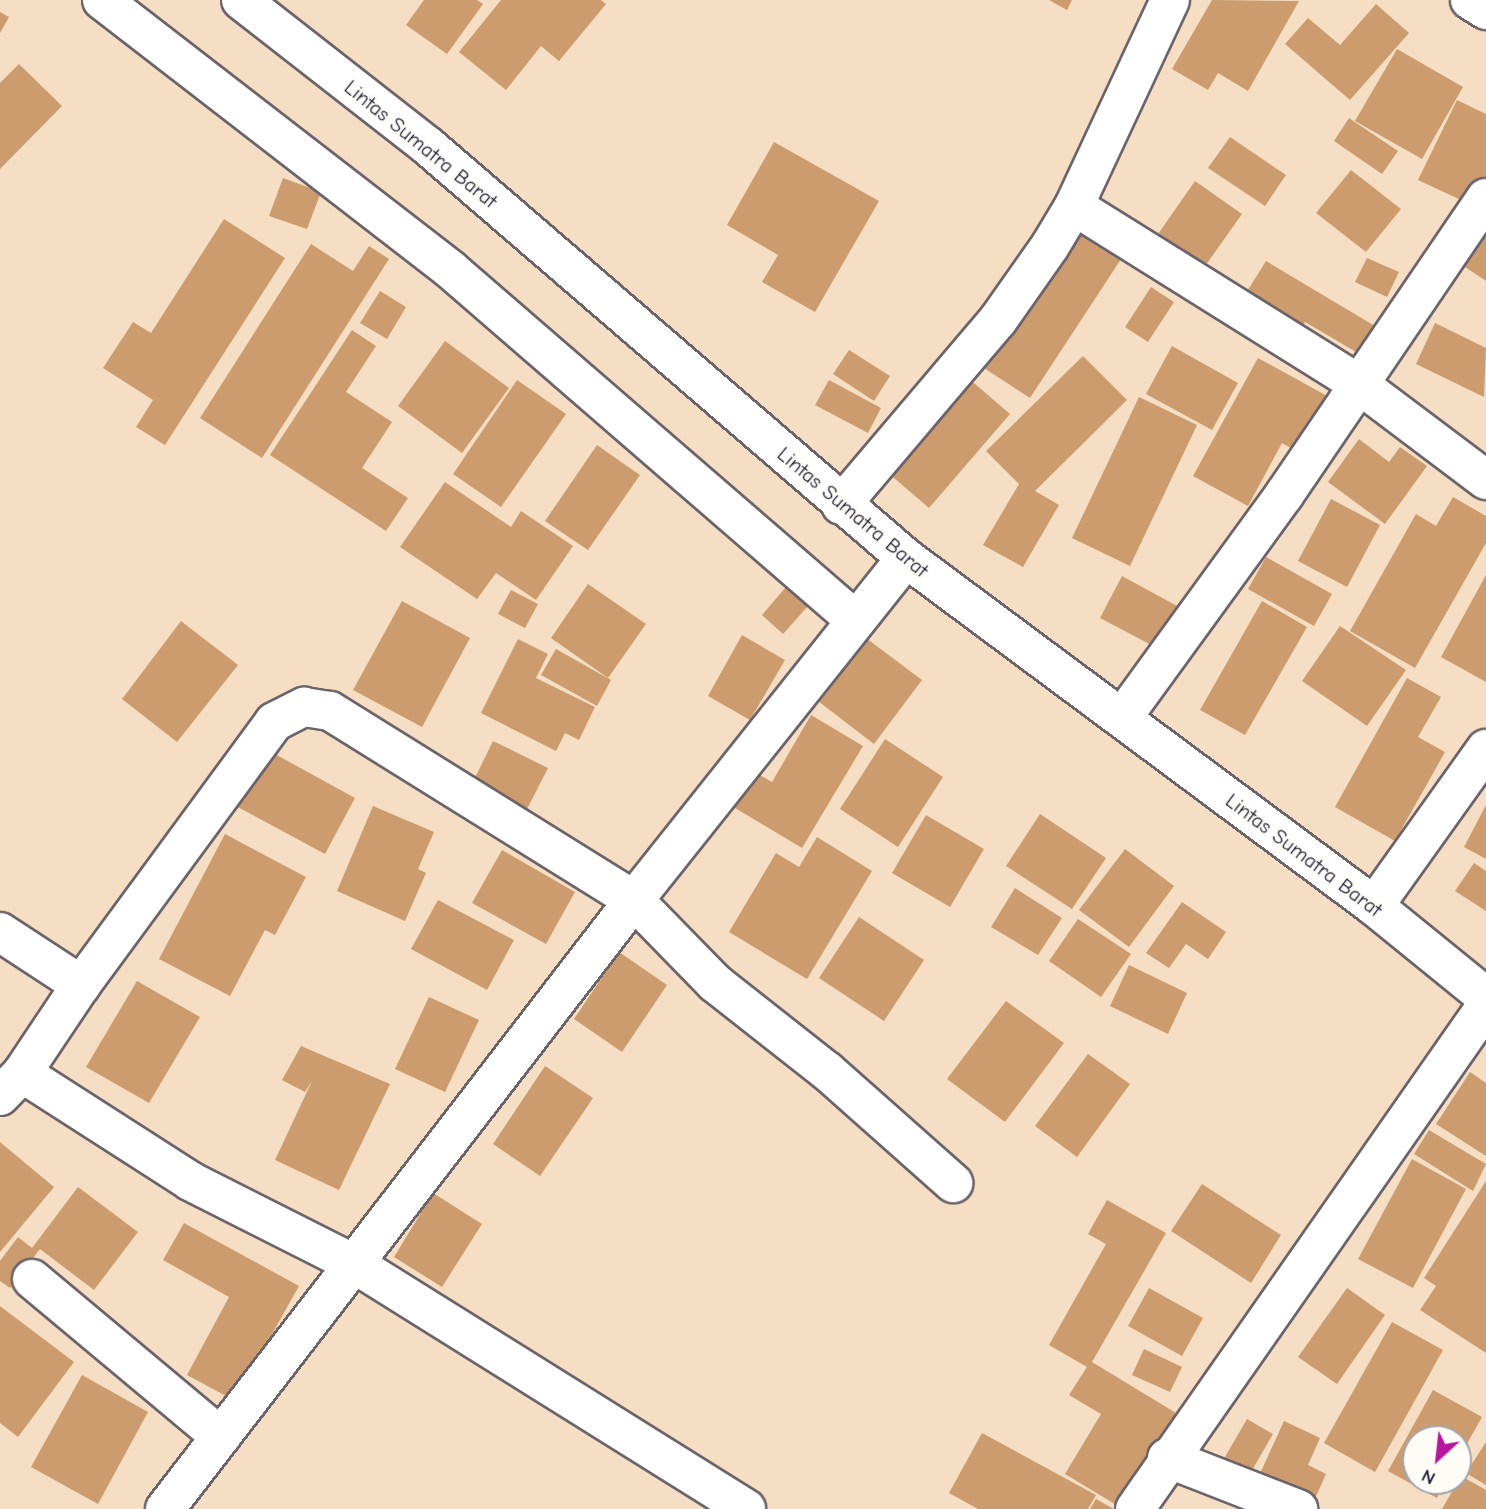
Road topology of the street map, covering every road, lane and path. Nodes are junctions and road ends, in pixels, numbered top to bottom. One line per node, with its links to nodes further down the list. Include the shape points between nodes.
1 (102, 0): 12 (main road, via 451,270)
2 (241, 0): 10 (main road, Lintas Sumatra Barat, via 429,148)
3 (1170, 0): 7 (main road)
4 (1470, 0): 5 (main road)
5 (1486, 10)
6 (1486, 198): 8 (main road)
7 (1074, 206): 8 (main road); 10 (main road, via 998,320)
8 (1360, 385): 9 (main road); 13 (main road)
9 (1486, 480)
10 (841, 505): 11 (main road, Lintas Sumatra Barat)
11 (906, 558): 12 (main road); 13 (main road, Lintas Sumatra Barat)
12 (855, 619): 15 (main road)
13 (1122, 718): 16 (main road, Lintas Sumatra Barat)
14 (1486, 749): 16 (main road)
15 (634, 900): 18 (main road, via 330,711 304,707 274,722); 22 (main road, via 715,983 827,1072); 23 (main road)
16 (1374, 906): 19 (main road, Lintas Sumatra Barat)
17 (0, 932): 18 (main road)
18 (81, 985): 21 (main road)
19 (1486, 997)
20 (1486, 1006): 26 (main road)
21 (11, 1085): 23 (main road)
22 (953, 1182)
23 (356, 1265): 25 (main road); 28 (main road)
24 (32, 1279): 25 (main road)
25 (221, 1437): 27 (main road)
26 (1167, 1458): 29 (main road); 30 (main road)
27 (165, 1509)
28 (746, 1509)
29 (1135, 1509)
30 (1298, 1509)

